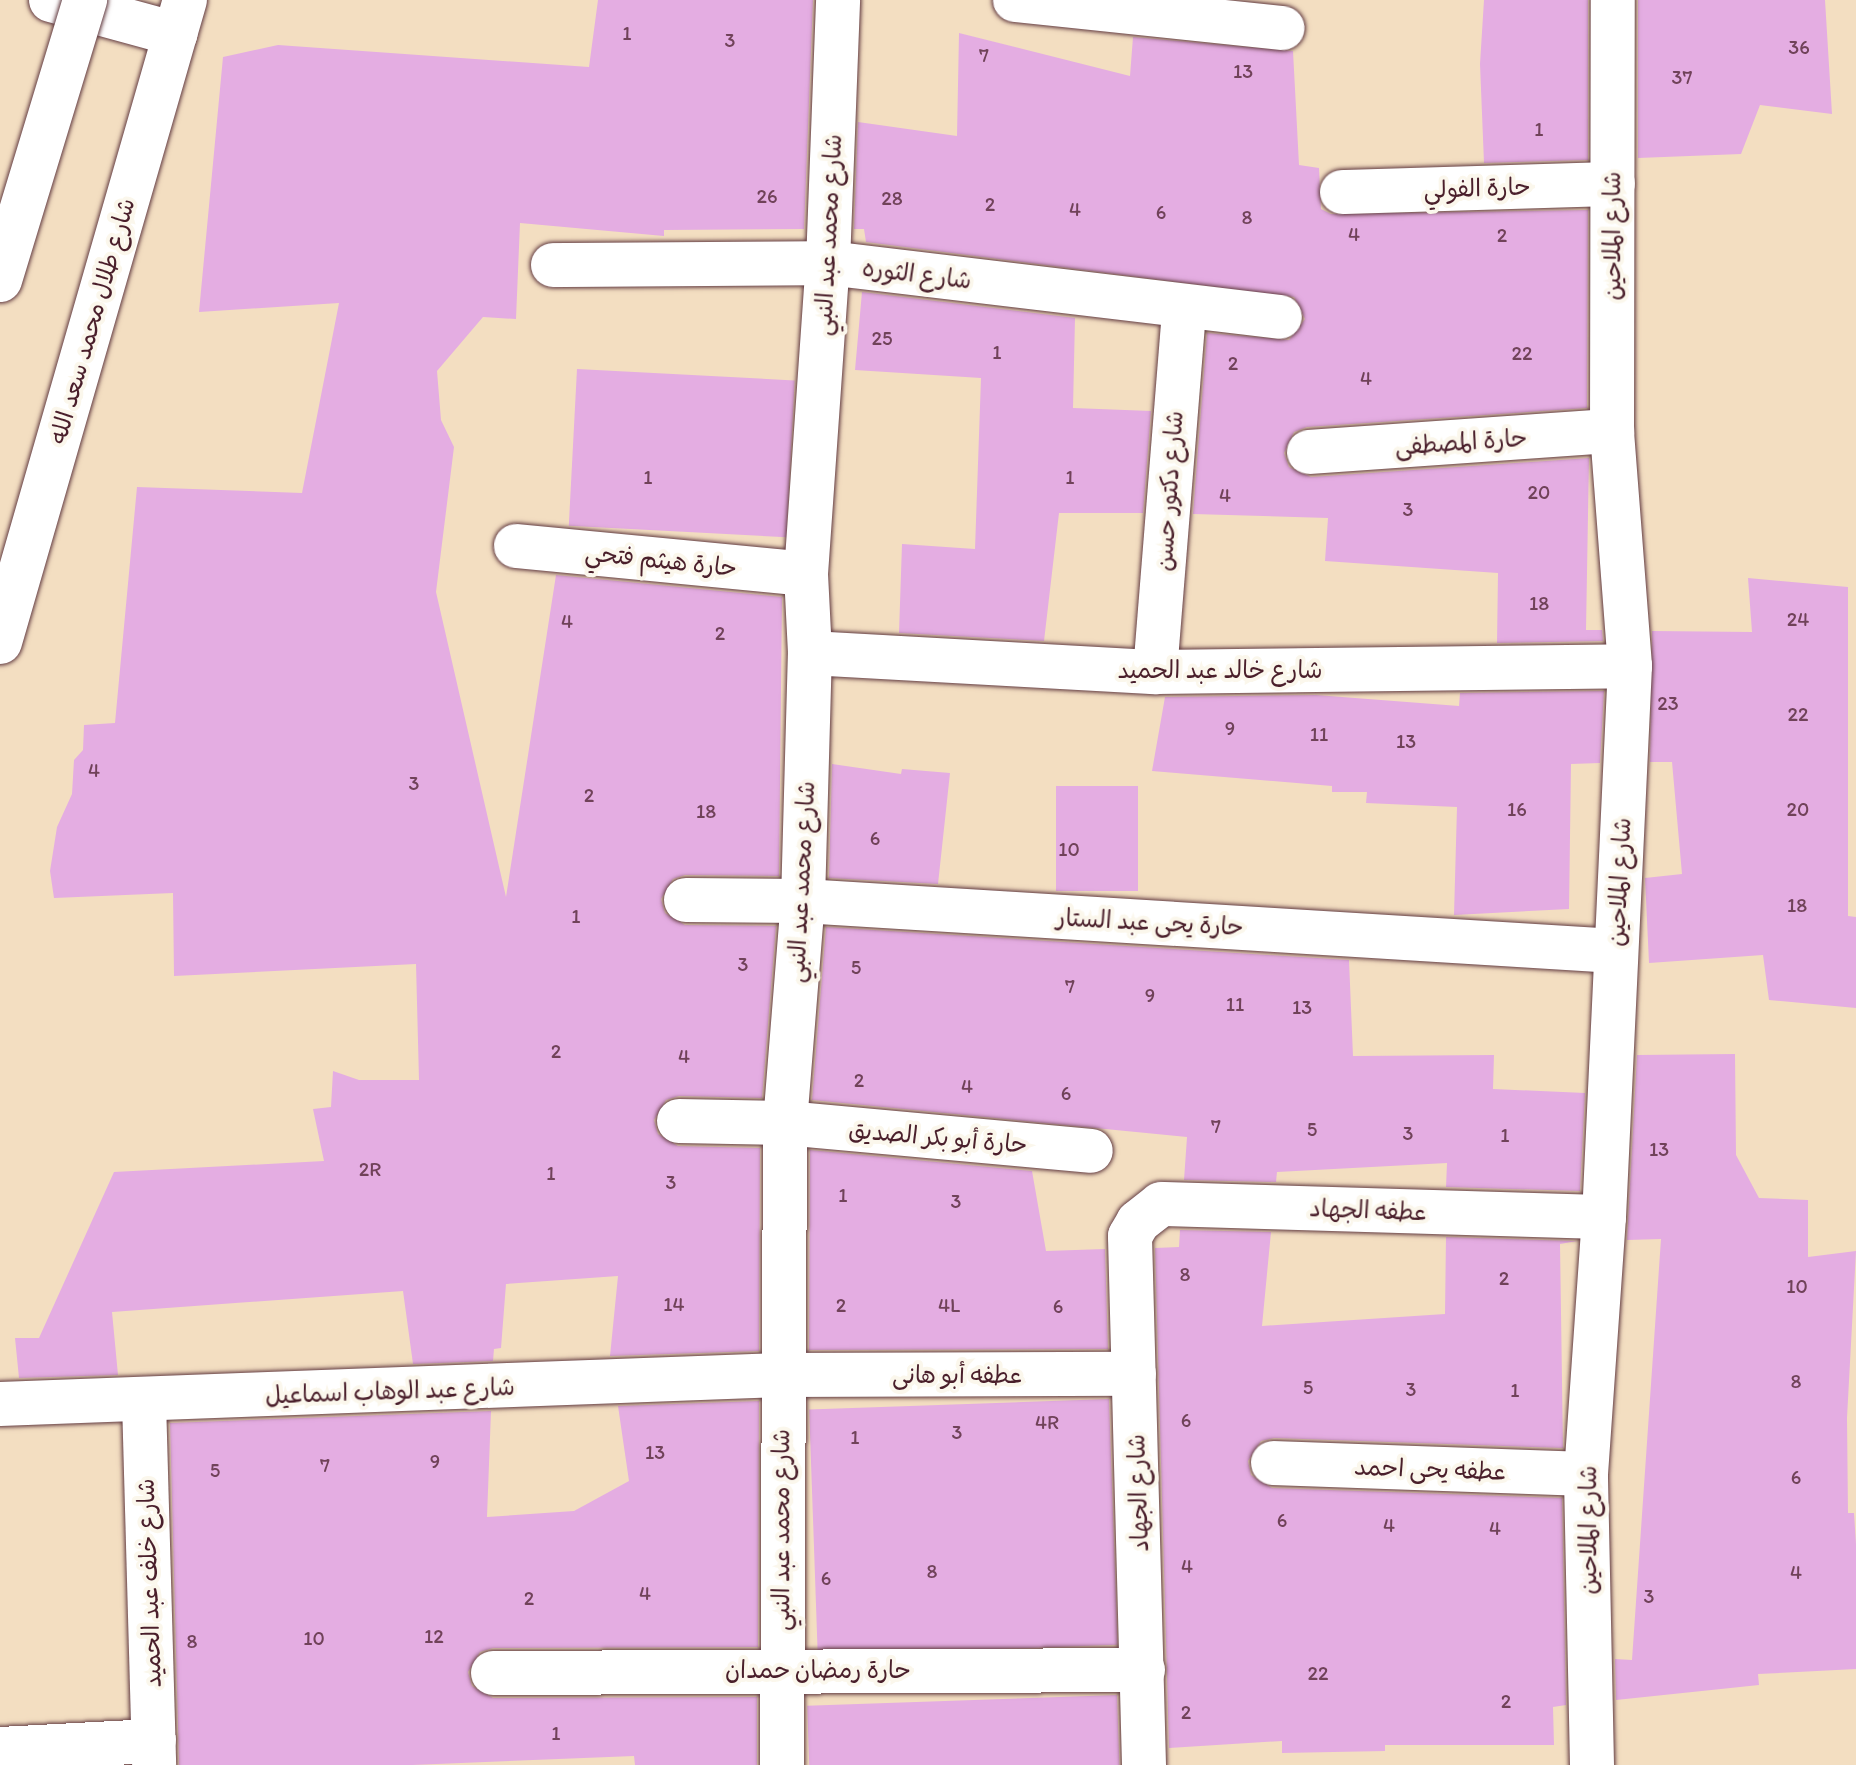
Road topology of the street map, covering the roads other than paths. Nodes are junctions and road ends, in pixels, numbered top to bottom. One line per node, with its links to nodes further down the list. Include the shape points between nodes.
1 (51, 0): 6 (main road)
2 (85, 0): 12 (main road, bridge)
3 (838, 0): 10 (main road, شارع محمد عبد النبي)
4 (1015, 0): 7 (main road)
5 (1613, 0): 8 (main road, شارع الملاحين)
6 (180, 17): 19 (main road, شارع طلال محمد سعد الله)
7 (1283, 28)
8 (1613, 184): 9 (main road, حارة الفولي); 15 (main road, شارع الملاحين)
9 (1342, 192)
10 (828, 263): 11 (main road, شارع الثوره); 13 (main road, شارع الثوره); 18 (main road, شارع محمد عبد النبي)
11 (553, 265)
12 (0, 280)
13 (1184, 309): 14 (main road, شارع الثوره); 22 (main road, شارع دكتور حسن)
14 (1280, 317)
15 (1612, 431): 16 (main road, حارة المصطفى); 21 (main road, شارع الملاحين)
16 (1309, 452)
17 (516, 546): 18 (main road, حارة هيثم فتحي)
18 (806, 574): 20 (main road, شارع محمد عبد النبي)
19 (0, 642)
20 (810, 653): 22 (main road, شارع خالد عبد الحميد); 24 (main road, شارع محمد عبد النبي)
21 (1630, 666): 22 (main road, شارع خالد عبد الحميد); 25 (main road, شارع الملاحين)
22 (1155, 672)
23 (686, 900): 24 (main road, حارة يحى عبد الستار)
24 (803, 901): 25 (main road, حارة يحى عبد الستار); 27 (main road, شارع محمد عبد النبي)
25 (1615, 951): 29 (main road, شارع الملاحين)
26 (679, 1121): 27 (main road, حارة أبو بكر الصديق)
27 (785, 1123): 28 (main road, حارة أبو بكر الصديق); 32 (main road, شارع محمد عبد النبي)
28 (1091, 1151)
29 (1604, 1217): 30 (main road, عطفه الجهاد, via 1161,1204); 36 (main road, شارع الملاحين)
30 (1138, 1222): 31 (main road, شارع الجهاد, via 1130,1236)
31 (1134, 1374): 32 (main road, عطفه أبو هانى); 38 (main road, شارع الجهاد)
32 (780, 1375): 33 (main road, شارع عبد الوهاب اسماعيل); 37 (main road, شارع محمد عبد النبي)
33 (144, 1401): 34 (main road, شارع عبد الوهاب اسماعيل); 41 (main road, شارع خلف عبد الحميد)
34 (0, 1404)
35 (1273, 1463): 36 (main road, عطفه يحى احمد)
36 (1586, 1474): 44 (main road, شارع الملاحين)
37 (782, 1669): 38 (main road, حارة رمضان حمدان); 39 (main road, حارة رمضان حمدان); 42 (main road, شارع محمد عبد النبي)
38 (1143, 1670): 43 (main road, شارع الجهاد)
39 (493, 1673)
40 (0, 1749): 41 (main road)
41 (154, 1753)
42 (782, 1765)
43 (1144, 1765)
44 (1592, 1765)

